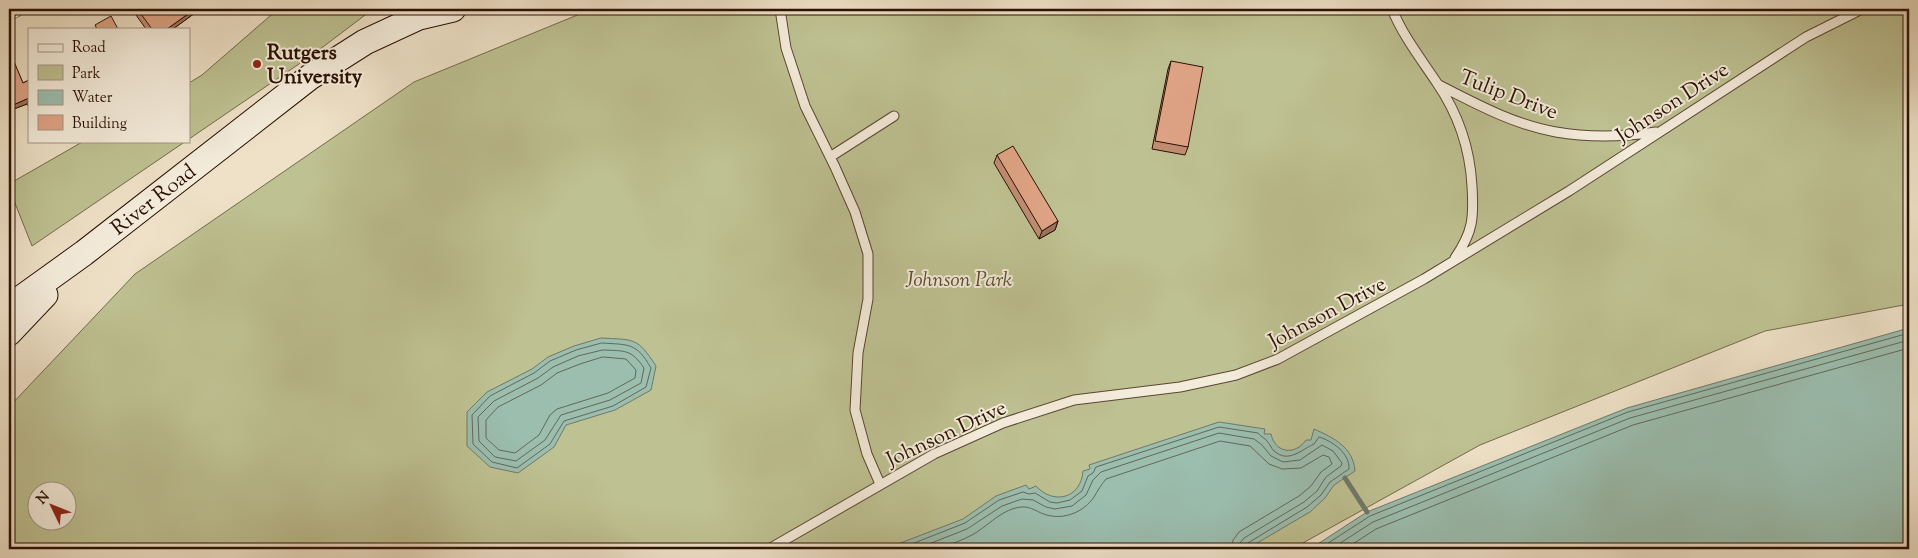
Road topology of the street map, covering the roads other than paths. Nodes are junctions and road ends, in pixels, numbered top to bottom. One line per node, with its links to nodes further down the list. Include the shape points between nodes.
1 (14, 9): 6 (street)
2 (453, 9): 11 (street, River Road, via 419,17 365,42 310,77)
3 (780, 9): 10 (lane, via 786,48 805,106)
4 (1392, 9): 7 (lane, Tulip Drive, via 1398,26)
5 (1862, 9): 9 (lane, Johnson Drive, via 1806,36)
6 (9, 11)
7 (1439, 85): 9 (lane, Tulip Drive, via 1479,106 1555,132 1596,137); 12 (lane, Tulip Drive, via 1466,140 1471,162 1473,203 1470,232)
8 (894, 116): 10 (lane)
9 (1658, 132): 12 (lane, Johnson Drive)
10 (830, 157): 15 (lane, via 855,212 868,254 868,299 858,353 855,410 867,454)
11 (84, 253): 13 (street, River Road); 14 (street, River Road)
12 (1454, 261): 15 (lane, Johnson Drive, via 1278,359 1236,375 1180,387 1074,400 1003,423 934,454)
13 (9, 307)
14 (9, 334)
15 (880, 484): 16 (lane, Johnson Drive)
16 (769, 549)

